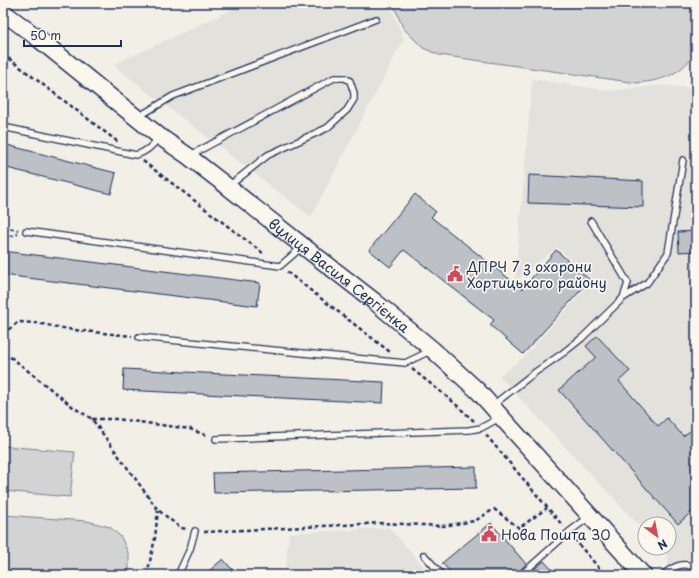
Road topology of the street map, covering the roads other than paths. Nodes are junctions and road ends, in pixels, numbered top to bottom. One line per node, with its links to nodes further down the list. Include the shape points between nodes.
1 (3, 12): 3 (main road, вулиця Василя Сергієнка)
2 (376, 19): 3 (lane, via 172,96)
3 (136, 118): 5 (main road, вулиця Василя Сергієнка)
4 (3, 127): 5 (lane, via 136,155 149,149)
5 (159, 136): 6 (main road, вулиця Василя Сергієнка)
6 (188, 156): 8 (main road, вулиця Василя Сергієнка); 8 (lane, via 334,78 345,78 350,81 354,99 348,110 327,128 268,155)
7 (683, 160): 12 (lane, via 668,253 647,283)
8 (228, 186): 11 (main road, вулиця Василя Сергієнка)
9 (591, 220): 12 (lane, via 628,283)
10 (26, 231): 11 (lane, via 280,266)
11 (303, 246): 14 (main road, вулиця Василя Сергієнка)
12 (623, 298): 15 (lane, via 582,338 534,373)
13 (139, 337): 14 (lane, via 405,363)
14 (433, 350): 15 (main road, вулиця Василя Сергієнка, via 478,391)
15 (496, 412): 16 (lane, via 481,428 469,430); 17 (main road, вулиця Василя Сергієнка)
16 (216, 439)
17 (590, 516): 23 (lane, via 568,532); 24 (main road, вулиця Василя Сергієнка)
18 (195, 531): 21 (lane)
19 (424, 555): 22 (lane)
20 (696, 569): 25 (lane, via 685,564)
21 (178, 575)
22 (442, 575)
23 (521, 575)
24 (643, 575)
25 (663, 575)

